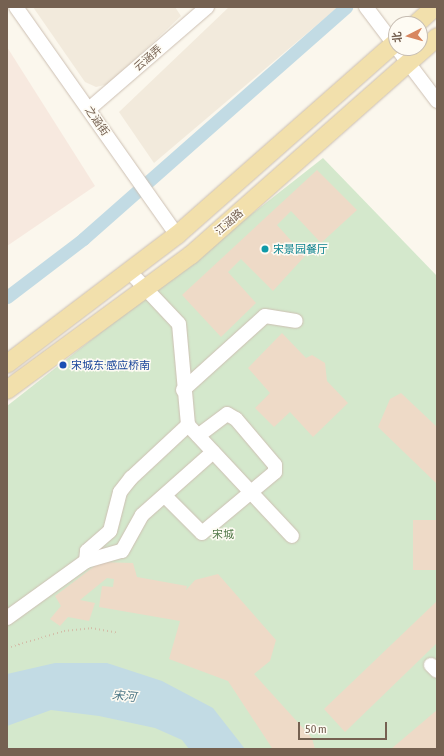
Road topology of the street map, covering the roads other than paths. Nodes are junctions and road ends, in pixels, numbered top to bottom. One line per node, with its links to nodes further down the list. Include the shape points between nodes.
1 (16, 7): 12 (street, 之涵街)
2 (207, 7): 12 (street, 云涵弄)
3 (435, 7): 5 (main road)
4 (368, 10): 6 (street)
5 (425, 16)
6 (388, 35)
7 (437, 37): 10 (main road, 江涵路)
8 (388, 48): 13 (main road)
9 (402, 56): 10 (street)
10 (407, 65): 11 (street); 15 (main road, 江涵路, via 191,254)
11 (437, 101)
12 (89, 109): 13 (street, 之涵街)
13 (177, 235): 14 (main road)
14 (130, 272): 15 (street); 17 (main road)
15 (147, 287): 18 (main road, 江涵路); 19 (street, via 179,324)
16 (296, 321): 19 (street, via 265,316)
17 (7, 364)
18 (7, 390)
19 (183, 390): 20 (street)
20 (188, 425): 21 (street); 26 (street, via 131,478 120,492 110,531 88,550)
21 (198, 436): 22 (street); 23 (street, via 227,414 236,419 275,465 275,472)
22 (213, 452): 23 (street); 24 (street)
23 (250, 491): 24 (street, via 202,533); 25 (street)
24 (165, 496): 26 (street, via 133,526 122,550)
25 (292, 536)
26 (86, 561): 27 (street)
27 (7, 618)

